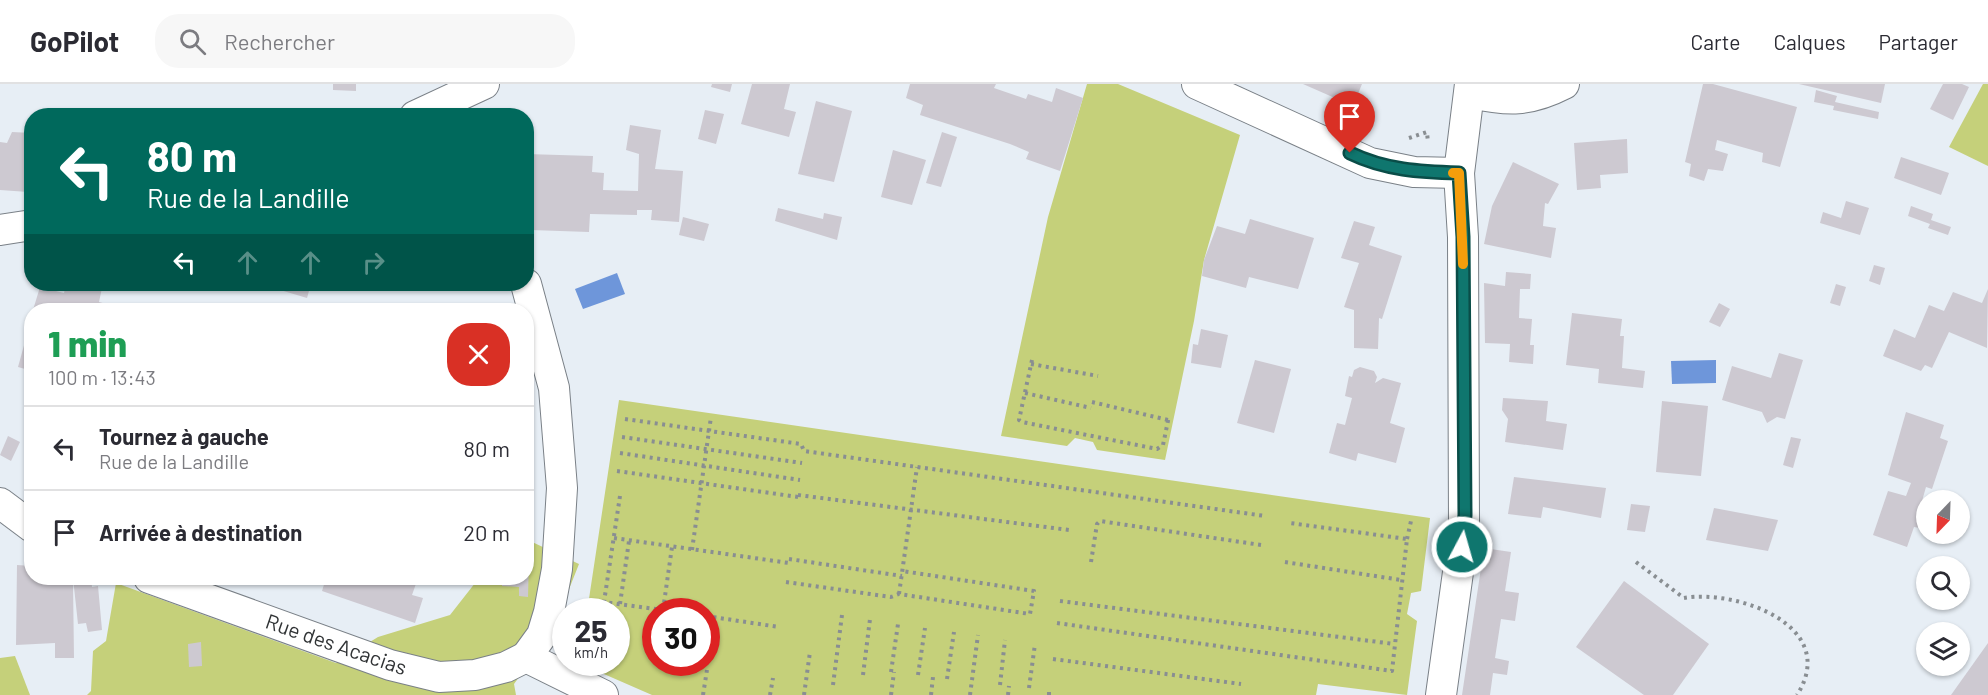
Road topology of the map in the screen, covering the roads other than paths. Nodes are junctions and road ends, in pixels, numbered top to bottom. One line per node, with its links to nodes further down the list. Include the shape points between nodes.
1 (1197, 84): 6 (street, via 1371,163 1414,172)
2 (1564, 84): 3 (street, via 1516,100)
3 (1470, 88): 6 (street)
4 (470, 99): 5 (street)
5 (441, 108)
6 (1459, 173): 15 (street, via 1465,522)
7 (24, 226): 8 (street)
8 (0, 230)
9 (534, 314): 13 (street, via 554,388 562,488 557,569 549,612 542,635)
10 (0, 503): 11 (street)
11 (24, 521)
12 (168, 585): 13 (street, Rue des Acacias, via 380,662 439,677 475,675)
13 (526, 657): 14 (street)
14 (603, 695)
15 (1441, 695)

